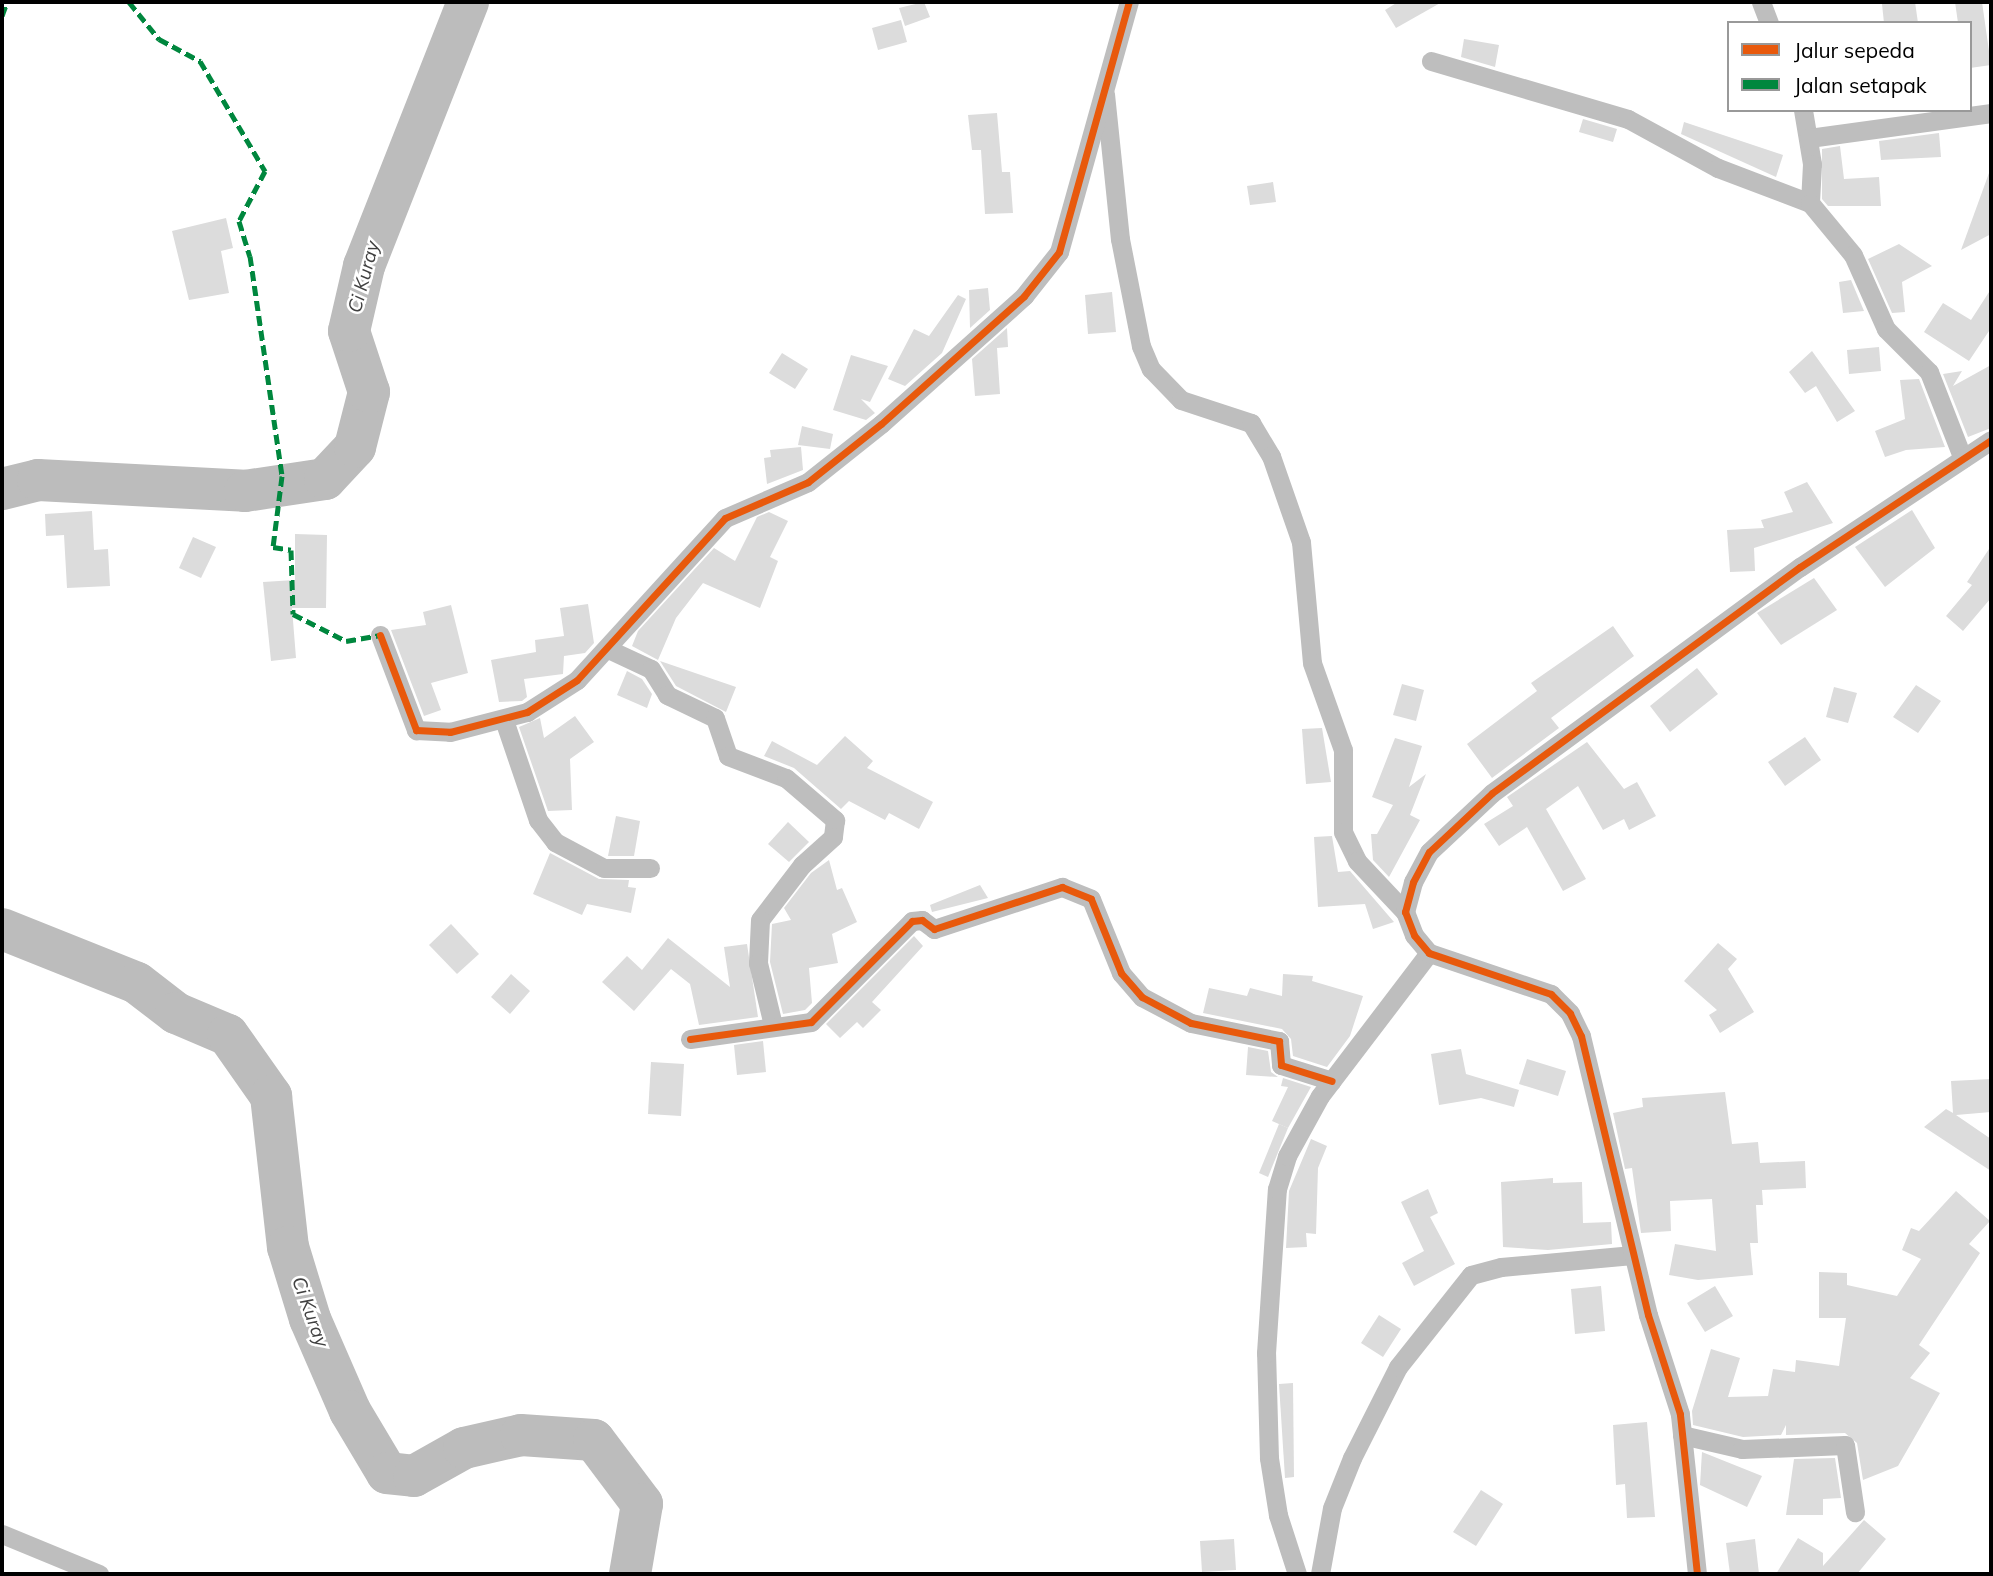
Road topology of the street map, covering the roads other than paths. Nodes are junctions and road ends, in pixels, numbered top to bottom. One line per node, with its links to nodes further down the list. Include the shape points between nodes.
1 (1129, 2): 5 (street)
2 (1762, 2): 3 (street)
3 (1768, 21)
4 (1431, 61): 9 (street, via 1628,119 1717,168)
5 (1104, 83): 13 (street, via 1059,252 1045,276 834,464 792,491 725,518); 16 (street, via 1120,239 1141,346 1151,369 1181,400 1232,413 1251,424 1267,447 1301,541 1312,663 1343,750 1343,832 1357,861)
6 (1803, 112): 8 (street)
7 (1991, 113): 8 (street)
8 (1810, 138): 9 (street)
9 (1810, 204): 11 (street, via 1853,255 1886,329 1929,372)
10 (1991, 440): 11 (street)
11 (1963, 459): 16 (street, via 1800,567 1462,816 1429,852)
12 (380, 635): 14 (street, via 416,730 450,732)
13 (608, 649): 14 (street, via 556,698); 18 (street, via 651,668 667,695 715,718 727,756 786,778 835,820 833,837 802,865 760,920 758,963)
14 (505, 720): 15 (street, via 538,820 555,842 604,869)
15 (650, 868)
16 (1405, 912): 17 (street)
17 (1429, 953): 20 (street); 21 (street, via 1551,994 1570,1013 1594,1078)
18 (773, 1025): 19 (street, via 756,1033); 20 (street, via 811,1022 912,921 922,919 934,929 1039,890 1069,887 1091,899 1121,973 1142,997 1191,1023 1279,1041 1282,1065)
19 (690, 1039)
20 (1332, 1081): 26 (street, via 1287,1156 1273,1218 1266,1366 1269,1458 1278,1514)
21 (1632, 1255): 22 (street, via 1678,1404); 27 (street, via 1502,1266 1471,1275 1398,1367 1352,1458 1332,1508)
22 (1682, 1435): 23 (street, via 1742,1449 1845,1445); 28 (street)
23 (1855, 1512)
24 (2, 1534): 25 (street)
25 (99, 1574)
26 (1297, 1574)
27 (1320, 1574)
28 (1697, 1574)

